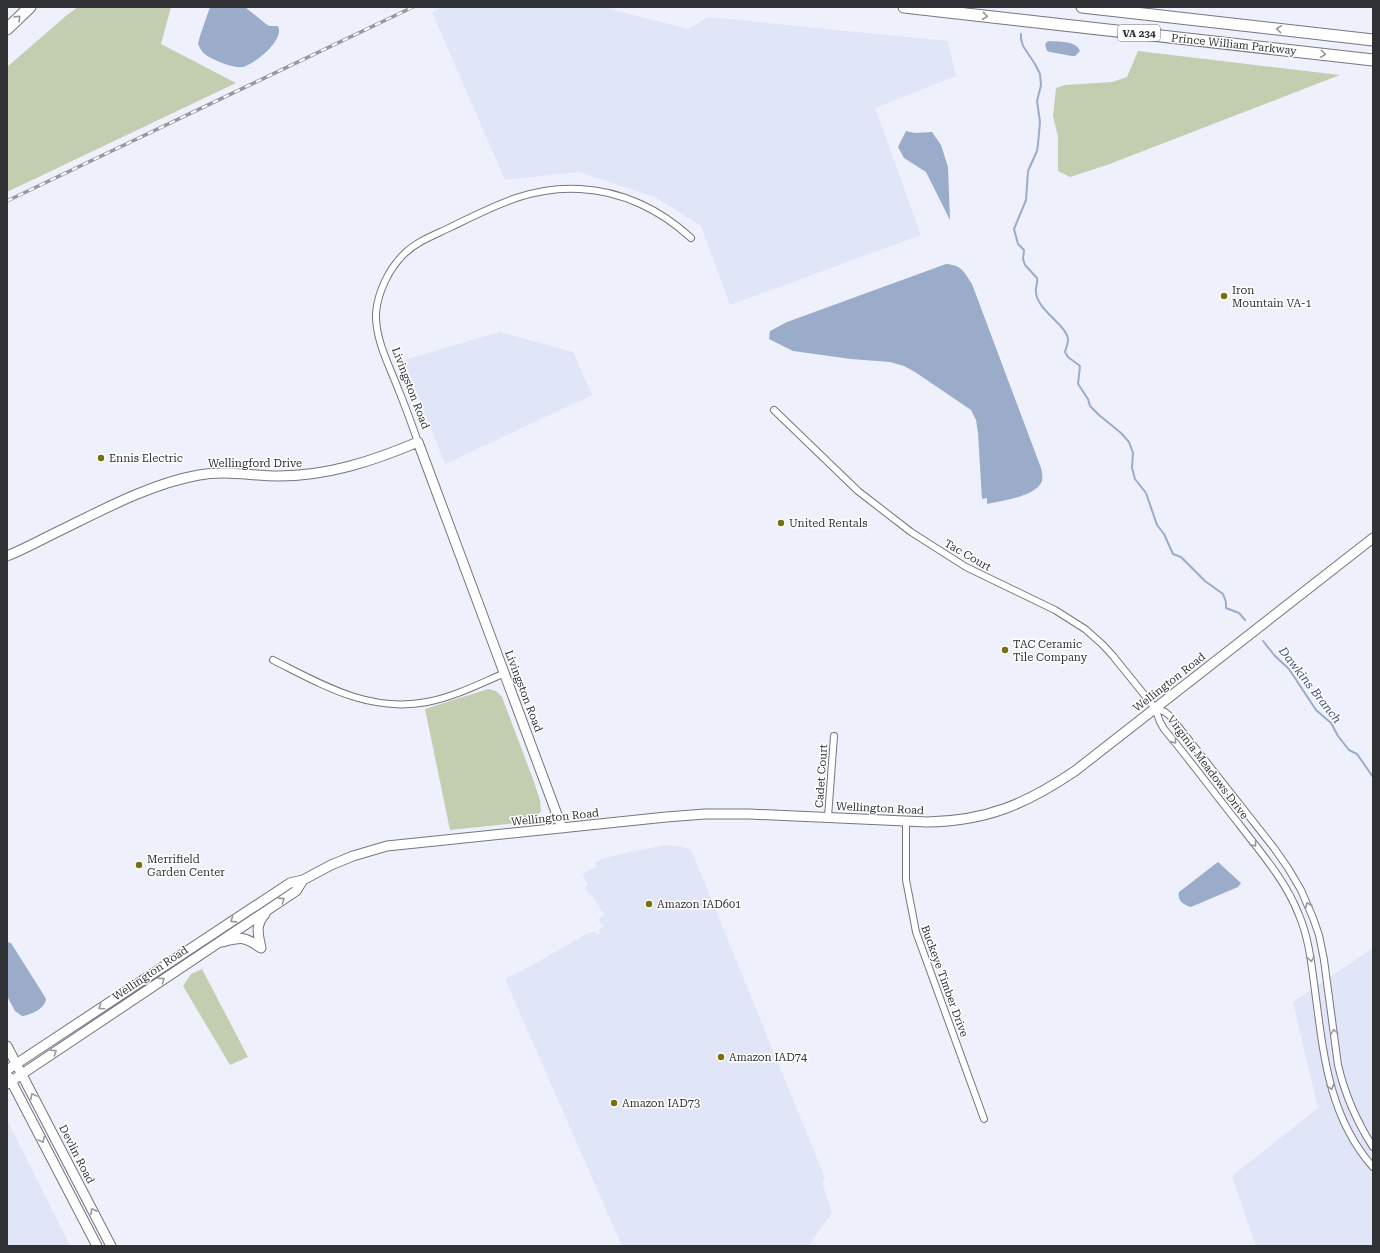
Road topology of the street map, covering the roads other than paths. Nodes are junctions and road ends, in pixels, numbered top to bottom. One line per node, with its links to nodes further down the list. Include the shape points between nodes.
1 (30, 7): 4 (highway, one-way to 1)
2 (904, 7): 6 (highway, Prince William Parkway / VA 234, one-way to 6)
3 (1082, 7): 5 (highway, Prince William Parkway / VA 234, one-way to 3)
4 (7, 29)
5 (1373, 40)
6 (1373, 60)
7 (691, 238): 9 (street, Livingston Road, via 665,216 642,204 598,191 566,189 532,192 501,202 412,247 386,278 376,313 383,351)
8 (774, 410): 14 (street, Tac Court, via 858,491 911,532 966,567 1055,610 1085,629 1113,656)
9 (418, 442): 11 (main road, Wellingford Drive, via 361,464 317,474 201,474 178,480 145,491); 13 (main road, Livingston Road)
10 (1373, 538): 14 (main road, Wellington Road)
11 (7, 556)
12 (273, 660): 13 (street, via 337,692 376,703 427,702)
13 (504, 673): 18 (main road, Livingston Road)
14 (1155, 708): 17 (main road, Wellington Road, via 1075,770 1025,801 968,819 946,822); 28 (street, Virginia Meadows Drive, one-way to 14, via 1346,1096 1338,1065 1323,953 1313,918 1301,890 1274,848 1170,716); 29 (street, Virginia Meadows Drive, one-way to 29, via 1164,729 1277,873 1299,914 1311,960 1330,1085 1348,1131)
15 (834, 736): 16 (street, Cadet Court)
16 (828, 817): 17 (main road, Wellington Road); 18 (main road, Wellington Road, via 706,814)
17 (906, 821): 27 (street, Buckeye Timber Drive, via 906,880 916,932)
18 (562, 828): 19 (main road, Wellington Road, via 387,846 353,856)
19 (303, 880): 20 (main road, Wellington Road, one-way to 19, via 296,891); 23 (main road, Wellington Road, one-way to 23, via 290,883)
20 (269, 909): 21 (main road, Wellington Road); 21 (main road, via 257,927 261,948 243,938)
21 (217, 943): 25 (main road, Wellington Road, one-way to 21)
22 (7, 1046): 23 (main road, Devlin Road)
23 (16, 1064): 24 (main road, Wellington Road); 25 (main road, Devlin Road)
24 (7, 1070)
25 (22, 1074): 26 (main road, Wellington Road); 31 (main road, Devlin Road, one-way to 25)
26 (8, 1080): 30 (main road, one-way to 30)
27 (984, 1118)
28 (1373, 1147)
29 (1373, 1167)
30 (97, 1246)
31 (111, 1246)

